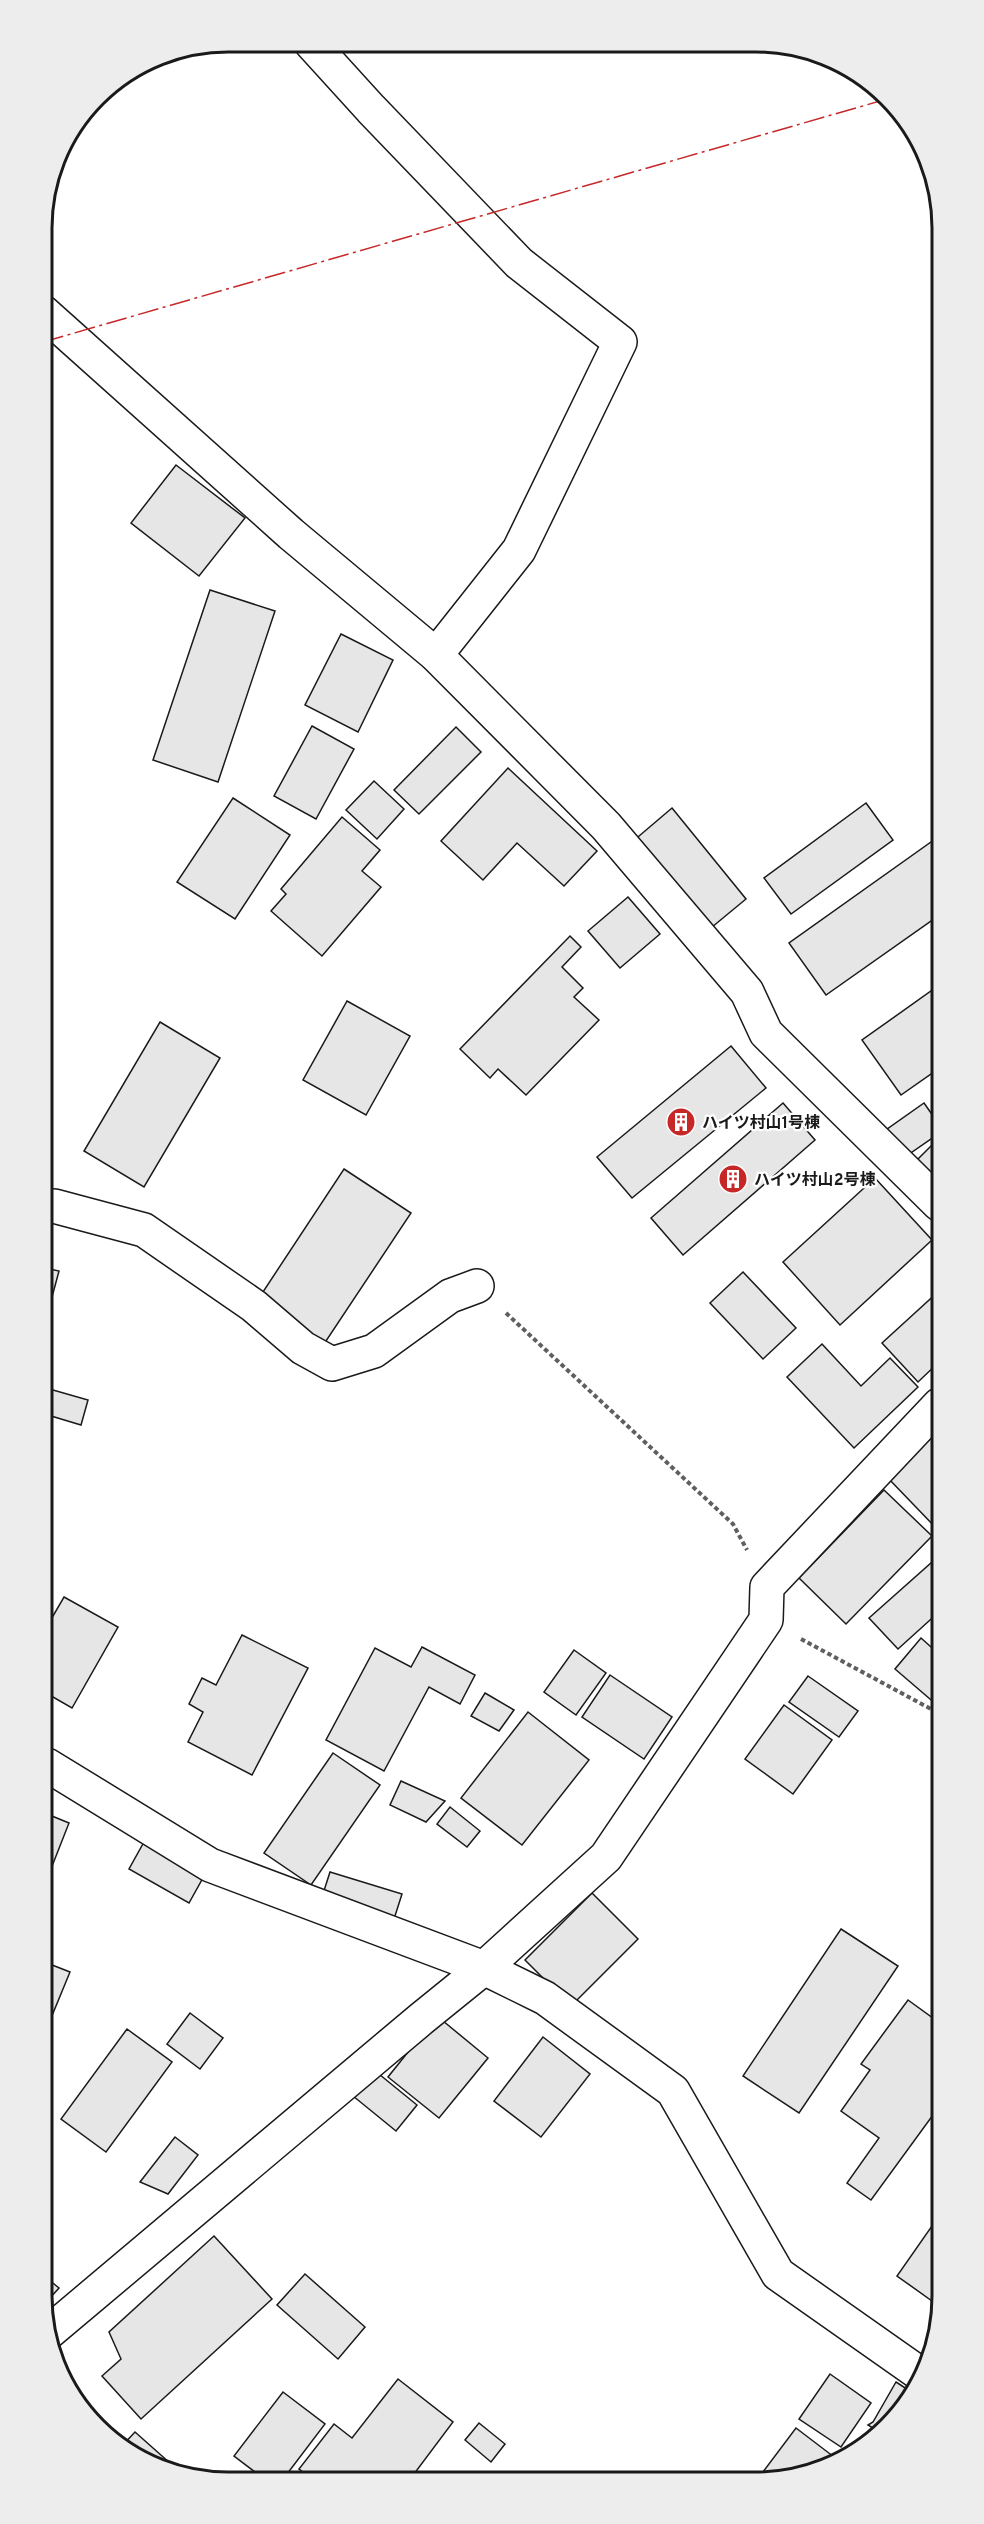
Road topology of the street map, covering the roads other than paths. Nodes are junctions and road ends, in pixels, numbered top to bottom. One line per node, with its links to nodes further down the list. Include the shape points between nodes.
1 (321, 52): 3 (street, via 519,263 621,342 519,550)
2 (53, 321): 3 (street, via 291,534)
3 (436, 656): 4 (street, via 606,826 747,992 766,1033)
4 (932, 1197)
5 (53, 1206): 6 (street, via 144,1230 254,1306 303,1348 333,1364 374,1351 450,1296)
6 (477, 1286)
7 (931, 1413): 9 (street, via 767,1587 766,1620 606,1857)
8 (52, 1768): 9 (street, via 210,1865)
9 (484, 1968): 10 (street); 11 (street, via 545,1998 673,2091 777,2274)
10 (55, 2327)
11 (915, 2370)

